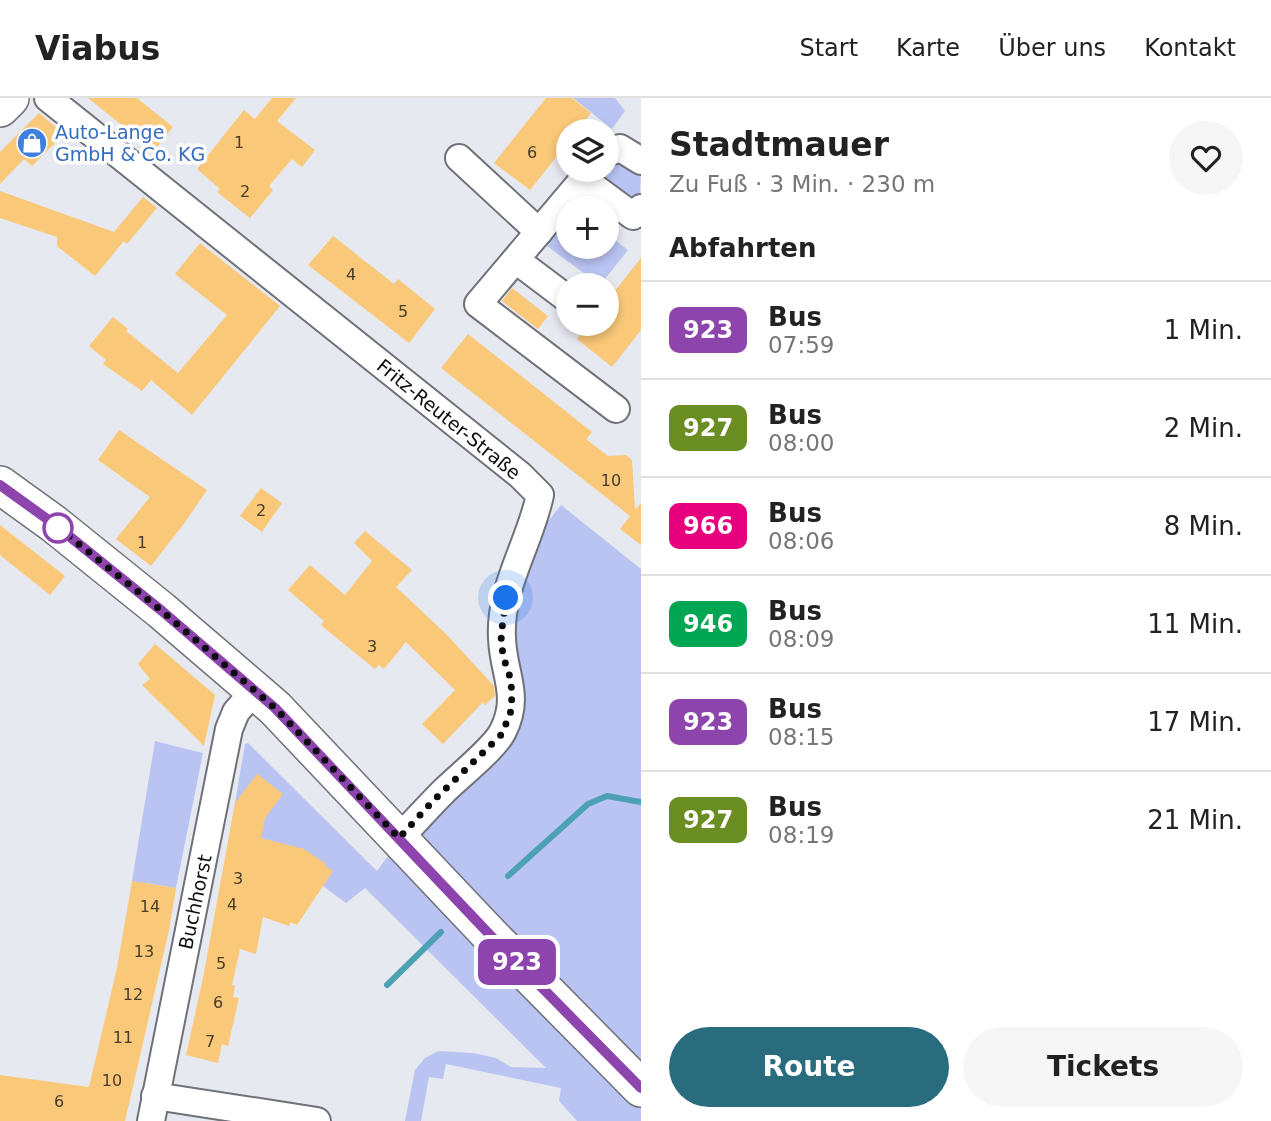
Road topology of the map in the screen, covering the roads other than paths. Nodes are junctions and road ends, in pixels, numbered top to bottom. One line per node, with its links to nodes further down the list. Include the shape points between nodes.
1 (10, 98): 3 (street)
2 (48, 98): 16 (street, Fritz-Reuter-Straße, via 540,495 502,617 503,656 512,693 502,734)
3 (0, 108)
4 (619, 148): 6 (street)
5 (459, 159): 10 (street)
6 (641, 161)
7 (580, 182): 10 (street)
8 (597, 182): 9 (street)
9 (638, 215)
10 (539, 232): 11 (street)
11 (516, 260): 12 (street); 13 (street, via 478,304)
12 (556, 290)
13 (616, 409)
14 (0, 485): 15 (street)
15 (255, 690): 16 (street); 18 (street, Buchhorst, via 236,712 229,729)
16 (399, 838): 17 (street)
17 (641, 1088)
18 (153, 1108): 19 (street)
19 (317, 1121)

